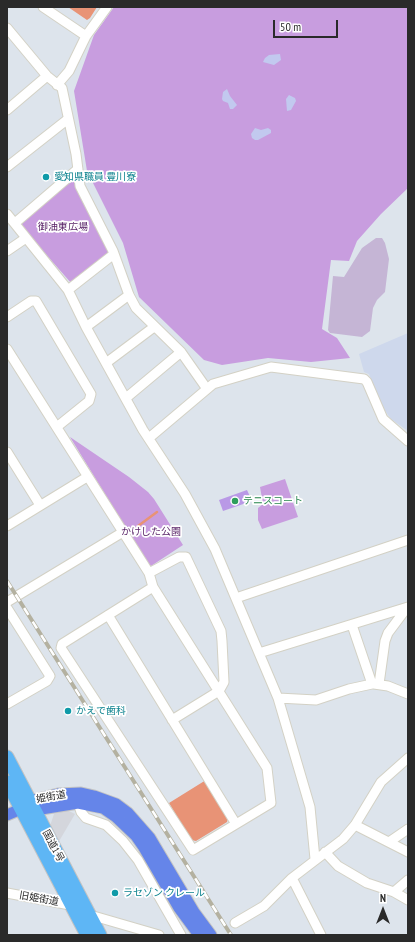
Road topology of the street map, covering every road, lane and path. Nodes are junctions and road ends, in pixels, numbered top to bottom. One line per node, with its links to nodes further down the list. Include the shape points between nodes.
1 (43, 7): 4 (street)
2 (107, 7): 4 (street)
3 (7, 28): 5 (street)
4 (86, 36): 6 (street, via 69,71)
5 (47, 76): 6 (street); 7 (street)
6 (57, 85): 8 (street, via 62,88)
7 (7, 110)
8 (68, 119): 9 (street); 10 (street)
9 (7, 167)
10 (78, 169): 12 (street); 15 (street, via 80,186)
11 (7, 214): 12 (street)
12 (15, 223): 13 (street)
13 (26, 238): 14 (street); 16 (street)
14 (7, 251)
15 (114, 254): 16 (street); 17 (street)
16 (68, 290): 19 (street)
17 (129, 295): 19 (street); 20 (street, via 136,308)
18 (7, 317): 26 (street, via 31,301 36,301 90,394 89,401)
19 (86, 327): 23 (street)
20 (154, 327): 22 (street); 23 (street)
21 (8, 352): 26 (street)
22 (181, 352): 24 (street); 25 (street)
23 (106, 363): 25 (street)
24 (207, 388): 27 (street); 28 (street, via 271,367 361,378 367,382 383,419)
25 (126, 398): 27 (street)
26 (58, 426): 30 (street)
27 (149, 438): 37 (street, via 205,528)
28 (408, 441)
29 (7, 452): 31 (street)
30 (87, 477): 31 (street); 33 (street)
31 (40, 505): 32 (street)
32 (7, 526)
33 (123, 532): 35 (street); 38 (street)
34 (408, 540): 37 (street)
35 (149, 572): 36 (street); 45 (street, via 179,557 186,557 221,631 224,682)
36 (154, 587): 41 (street); 45 (street)
37 (236, 598): 43 (street)
38 (7, 602)
39 (7, 608): 48 (street, via 50,676 47,681)
40 (407, 608): 42 (street); 44 (street, via 388,633)
41 (108, 615): 49 (street); 57 (street, via 62,644 61,648 193,850)
42 (352, 625): 43 (street); 44 (street)
43 (259, 653): 47 (street)
44 (376, 684): 46 (street); 47 (street, via 349,689 316,700)
45 (219, 691): 49 (street); 57 (street, via 267,768 271,803)
46 (408, 694)
47 (278, 698): 63 (street, via 310,807)
48 (7, 704)
49 (172, 720): 57 (street)
50 (7, 757): 55 (highway, 国道1号)
51 (408, 758): 58 (street, via 381,782)
52 (7, 782): 55 (highway, 国道1号)
53 (78, 803): 54 (main road, 姫街道); 55 (main road, 姫街道); 75 (street, via 86,818 106,825 138,860)
54 (105, 804): 55 (main road, 姫街道, via 81,793 58,794); 76 (main road, 姫街道, via 136,836 179,908); 77 (main road, 姫街道, via 116,804 140,826)
55 (28, 807): 56 (main road); 69 (highway, 国道1号); 70 (highway, 国道1号)
56 (7, 815)
57 (236, 824)
58 (355, 825): 60 (street); 61 (street, via 343,839)
59 (408, 829): 60 (street)
60 (389, 842): 62 (street)
61 (325, 852): 63 (street); 66 (street, via 338,866 367,883)
62 (408, 852)
63 (316, 859): 64 (street)
64 (292, 878): 71 (street, via 264,906); 78 (street)
65 (408, 880): 66 (street)
66 (394, 892): 68 (street)
67 (7, 893): 69 (street, 旧姫街道)
68 (408, 900)
69 (70, 905): 72 (highway, 国道1号)
70 (90, 915): 73 (highway, 国道1号); 74 (street)
71 (235, 923)
72 (87, 935)
73 (100, 935)
74 (159, 935)
75 (181, 935)
76 (199, 935)
77 (211, 935)
78 (321, 935)

